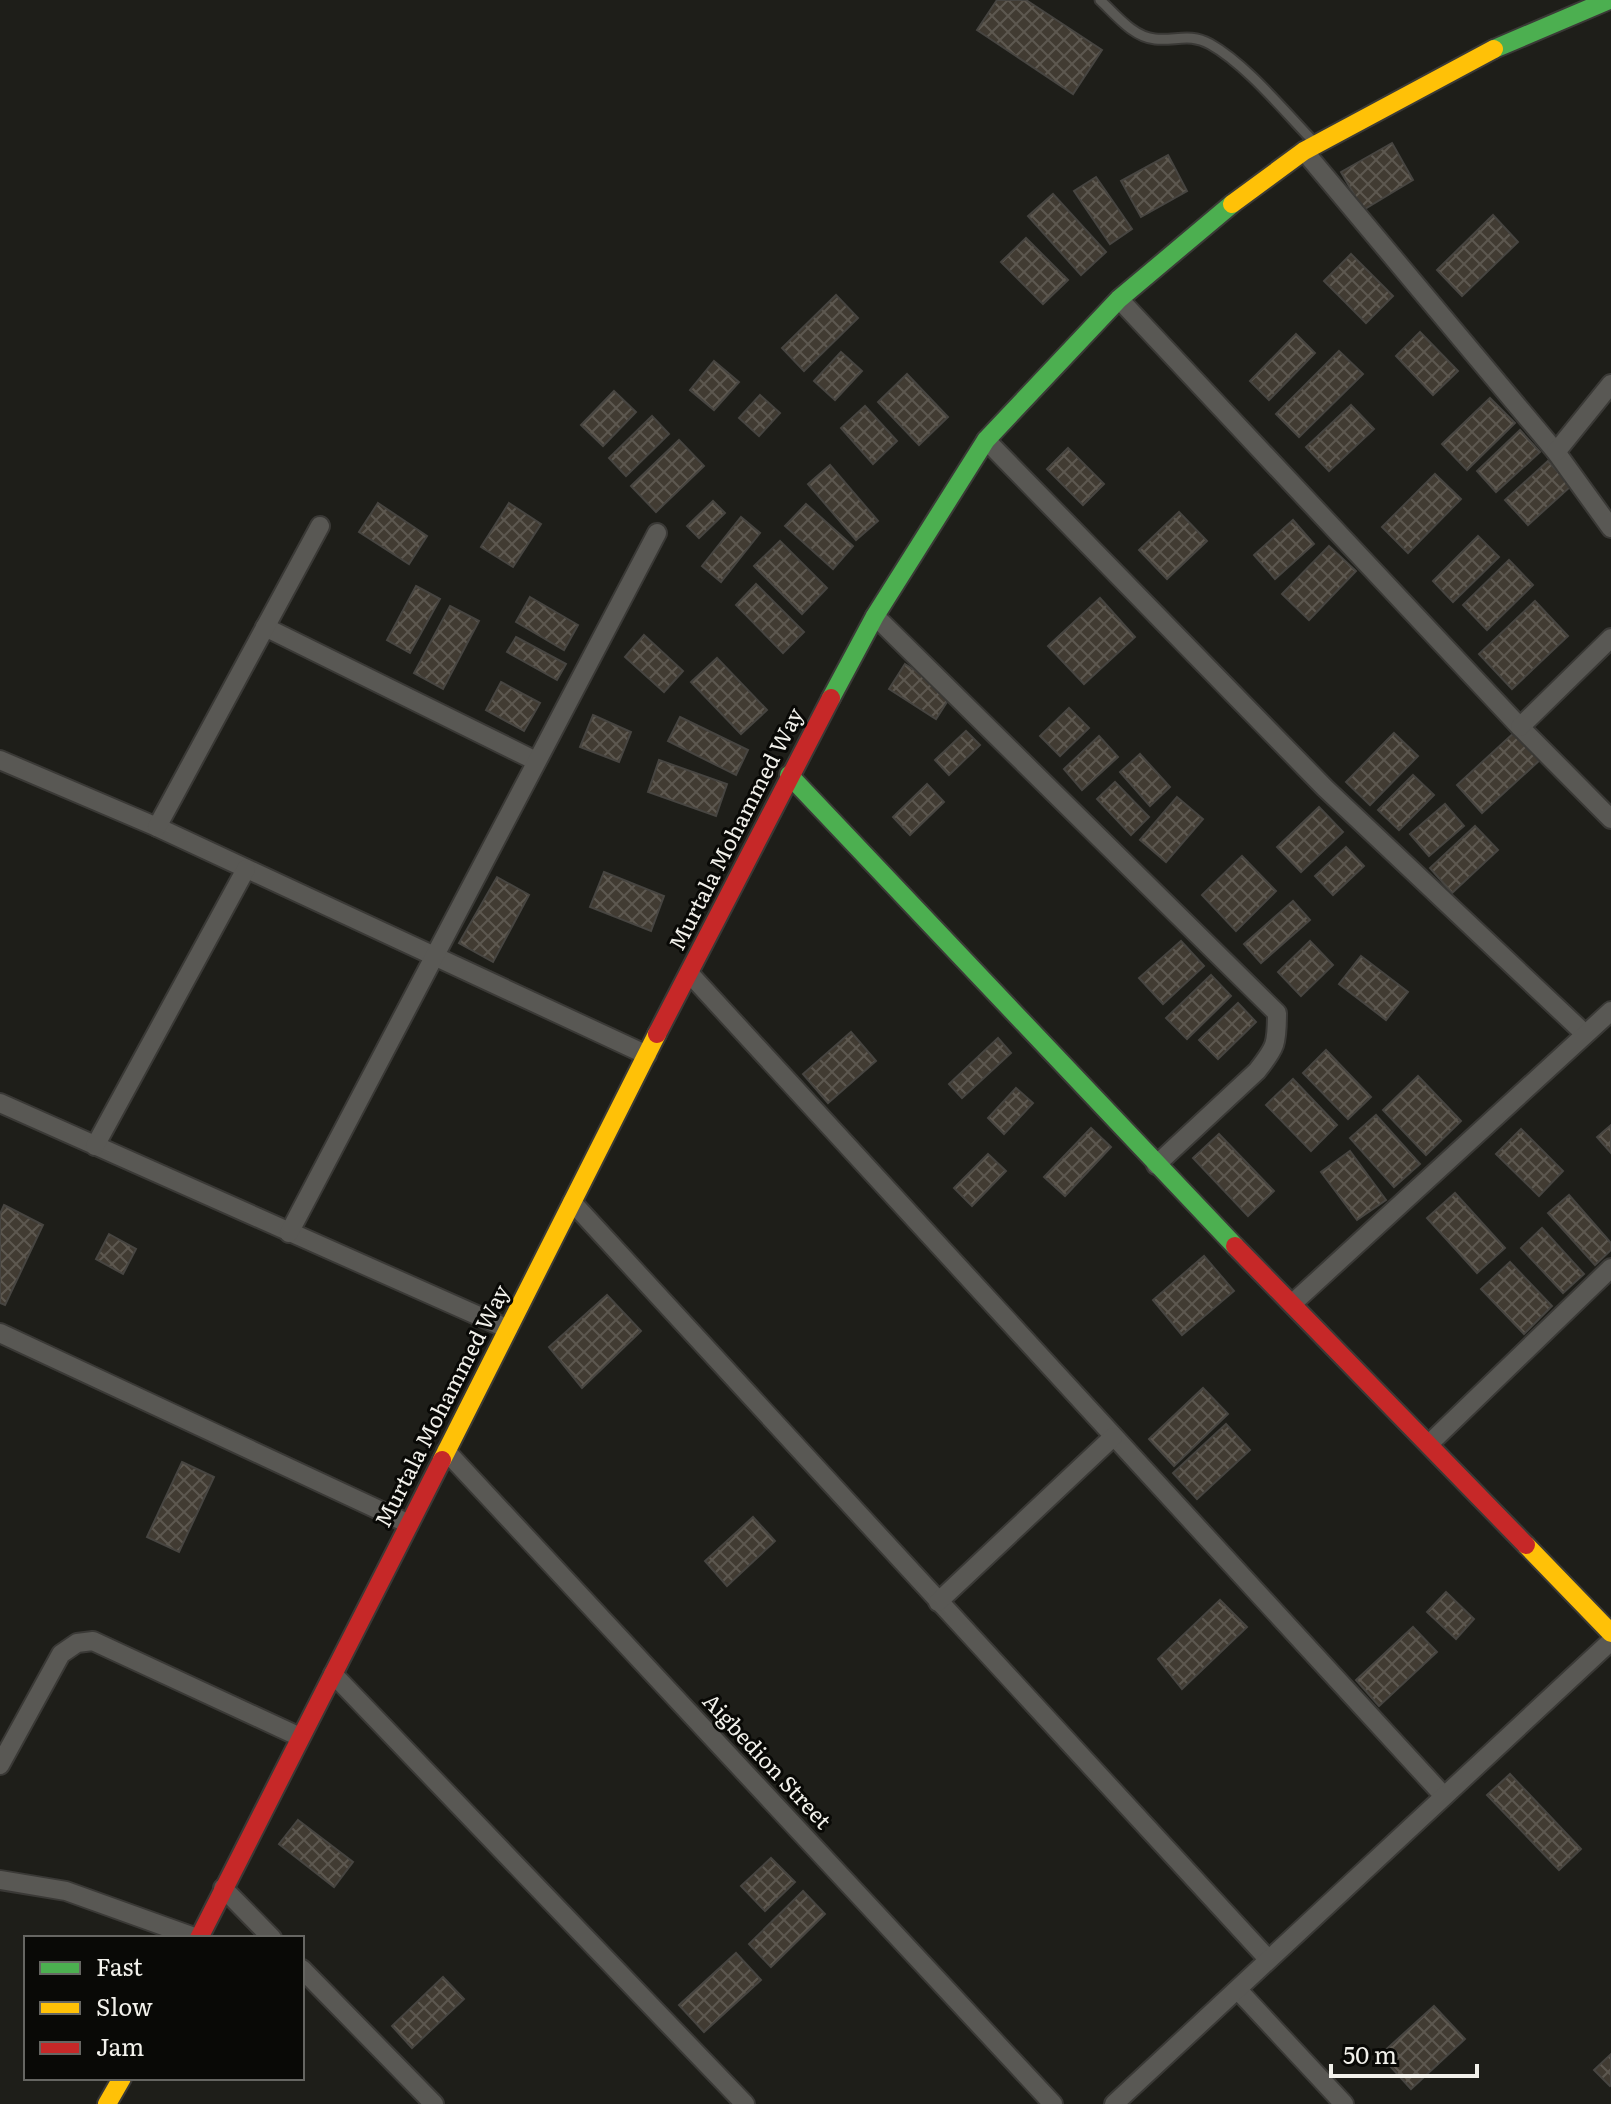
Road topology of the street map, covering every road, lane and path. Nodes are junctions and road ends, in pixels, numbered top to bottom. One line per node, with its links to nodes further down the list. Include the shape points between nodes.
1 (1100, 0): 3 (lane, via 1143,36 1185,36 1213,45 1235,62)
2 (1609, 0): 3 (street, Murtala Mohammed Way, via 1500,46)
3 (1310, 148): 4 (street, Murtala Mohammed Way, via 1212,219); 7 (street)
4 (1119, 299): 6 (street, Murtala Mohammed Way); 14 (street)
5 (1611, 384): 7 (street)
6 (986, 440): 11 (street, Murtala Mohammed Way); 24 (street, via 1325,788)
7 (1556, 452): 9 (street)
8 (320, 526): 12 (street)
9 (1611, 528)
10 (657, 533): 16 (street)
11 (875, 616): 17 (street, Murtala Mohammed Way); 28 (street, via 1277,1013 1277,1042 1270,1055)
12 (265, 627): 16 (street); 19 (street)
13 (1611, 638): 14 (street)
14 (1520, 727): 18 (street)
15 (0, 760): 19 (street)
16 (536, 761): 21 (street)
17 (789, 775): 22 (street, Murtala Mohammed Way); 28 (street)
18 (1611, 819)
19 (157, 827): 20 (street)
20 (246, 869): 21 (street); 27 (street)
21 (432, 957): 25 (street); 30 (street)
22 (689, 973): 25 (street, Murtala Mohammed Way); 35 (street)
23 (1611, 1011): 24 (street)
24 (1585, 1034): 32 (street)
25 (647, 1055): 29 (street, Murtala Mohammed Way)
26 (0, 1103): 27 (street)
27 (95, 1146): 30 (street)
28 (1156, 1165): 32 (street)
29 (572, 1202): 33 (street, Murtala Mohammed Way); 39 (street)
30 (289, 1233): 33 (street)
31 (1611, 1268): 36 (street)
32 (1293, 1303): 36 (street)
33 (508, 1329): 37 (street, Murtala Mohammed Way)
34 (0, 1333): 38 (street)
35 (1113, 1437): 39 (street); 45 (street)
36 (1429, 1444): 40 (street)
37 (446, 1451): 38 (street, Murtala Mohammed Way); 58 (street, Aigbedion Street)
38 (409, 1524): 42 (street, Murtala Mohammed Way)
39 (938, 1602): 51 (street)
40 (1611, 1633)
41 (1611, 1641): 45 (street)
42 (333, 1674): 43 (street, Murtala Mohammed Way); 57 (street)
43 (300, 1737): 44 (street, via 93,1641 77,1643 61,1654); 47 (street, Murtala Mohammed Way)
44 (0, 1765)
45 (1443, 1795): 51 (street)
46 (0, 1880): 48 (street, via 66,1891)
47 (223, 1888): 49 (street, Murtala Mohammed Way); 50 (street)
48 (192, 1936)
49 (199, 1936)
50 (270, 1936)
51 (1268, 1959): 53 (street)
52 (304, 1971): 56 (street)
53 (1238, 1990): 59 (street); 60 (street)
54 (121, 2080): 55 (street)
55 (107, 2104)
56 (434, 2104)
57 (745, 2104)
58 (1053, 2104)
59 (1114, 2104)
60 (1344, 2104)

